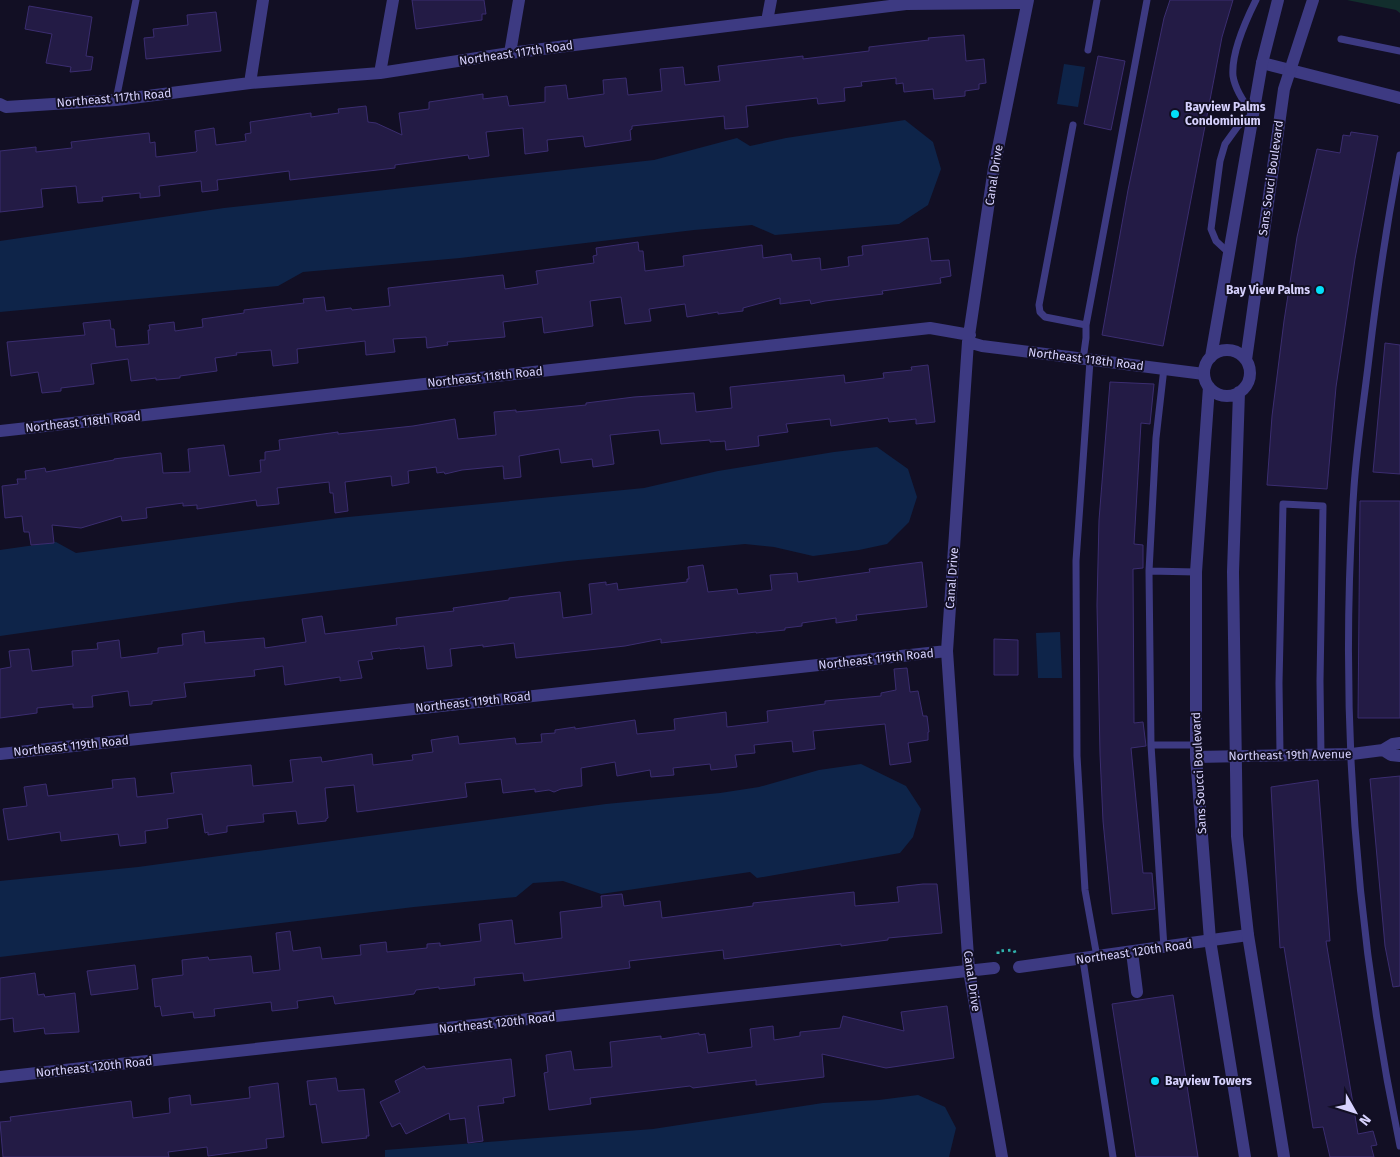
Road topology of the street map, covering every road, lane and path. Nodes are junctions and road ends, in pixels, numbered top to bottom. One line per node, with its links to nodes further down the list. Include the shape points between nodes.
1 (136, 0): 22 (lane)
2 (263, 0): 20 (street)
3 (393, 0): 19 (street)
4 (519, 0): 16 (street)
5 (771, 0): 12 (street)
6 (1097, 0): 14 (lane)
7 (1147, 0): 28 (lane)
8 (1256, 0): 24 (lane, via 1242,33 1233,76 1244,103)
9 (1278, 0): 17 (street)
10 (1313, 0): 18 (street, Sans Souci Boulevard)
11 (1027, 2): 12 (street, Northeast 117th Road, via 906,4); 29 (street, Canal Drive, via 994,168)
12 (767, 21): 16 (street, Northeast 117th Road)
13 (1341, 39): 15 (lane)
14 (1088, 50)
15 (1400, 51)
16 (510, 53): 19 (street, Northeast 117th Road)
17 (1262, 63): 18 (street); 24 (street)
18 (1290, 71): 21 (street); 32 (street, Sans Souci Boulevard, via 1284,89)
19 (380, 73): 20 (street, Northeast 117th Road)
20 (250, 83): 22 (street, Northeast 117th Road)
21 (1400, 98)
22 (116, 100): 23 (street, Northeast 117th Road)
23 (3, 106)
24 (1253, 114): 27 (street); 27 (lane, via 1233,132 1220,161 1211,228 1216,241)
25 (1072, 125): 28 (lane, via 1039,306 1045,318)
26 (1400, 154): 47 (lane, via 1381,259 1354,485 1349,627)
27 (1229, 253): 30 (street)
28 (1086, 325): 31 (lane)
29 (969, 339): 31 (street, Northeast 118th Road, via 982,346); 37 (street, Northeast 118th Road, via 930,328); 40 (street, Canal Drive)
30 (1211, 357): 32 (street, via 1222,350 1229,350); 34 (street)
31 (1086, 360): 33 (street, Northeast 118th Road); 55 (lane, via 1076,561 1077,756 1085,890)
32 (1246, 360): 36 (street, via 1249,374)
33 (1164, 368): 34 (street, Northeast 118th Road); 38 (lane, via 1156,438)
34 (1204, 374): 35 (street)
35 (1209, 387): 36 (street, via 1220,395); 39 (street, Sans Soucci Boulevard)
36 (1239, 392): 49 (street, via 1233,572)
37 (0, 431)
38 (1149, 571): 39 (lane); 42 (lane)
39 (1196, 572): 44 (street, Sans Soucci Boulevard)
40 (947, 651): 45 (street, Northeast 119th Road); 59 (street, Canal Drive)
41 (1400, 743): 43 (street, Northeast 19th Avenue)
42 (1151, 745): 44 (lane); 53 (lane)
43 (1383, 750): 47 (street, Northeast 19th Avenue); 50 (street, Northeast 19th Avenue)
44 (1196, 751): 49 (street, Northeast 19th Avenue); 52 (street, Sans Soucci Boulevard)
45 (0, 754)
46 (1280, 754): 48 (street, Northeast 19th Avenue); 48 (lane, via 1283,504 1323,506); 49 (street, Northeast 19th Avenue)
47 (1352, 754): 48 (street, Northeast 19th Avenue); 62 (lane, via 1354,820 1374,1007)
48 (1320, 755)
49 (1234, 756): 51 (street, via 1237,836)
50 (1400, 756)
51 (1248, 935): 52 (street, Northeast 120th Road); 66 (street)
52 (1210, 940): 53 (street, Northeast 120th Road); 65 (street, Sans Soucci Boulevard)
53 (1164, 948): 54 (street, Northeast 120th Road)
54 (1132, 952): 55 (street, Northeast 120th Road); 60 (street)
55 (1097, 957): 56 (street, Northeast 120th Road)
56 (1083, 960): 58 (street, Northeast 120th Road); 64 (lane)
57 (994, 968): 59 (street, Northeast 120th Road)
58 (1019, 968)
59 (969, 971): 61 (street, Northeast 120th Road); 63 (street, Canal Drive)
60 (1137, 992)
61 (0, 1077)
62 (1400, 1146)
63 (1002, 1157)
64 (1112, 1157)
65 (1245, 1157)
66 (1284, 1157)

